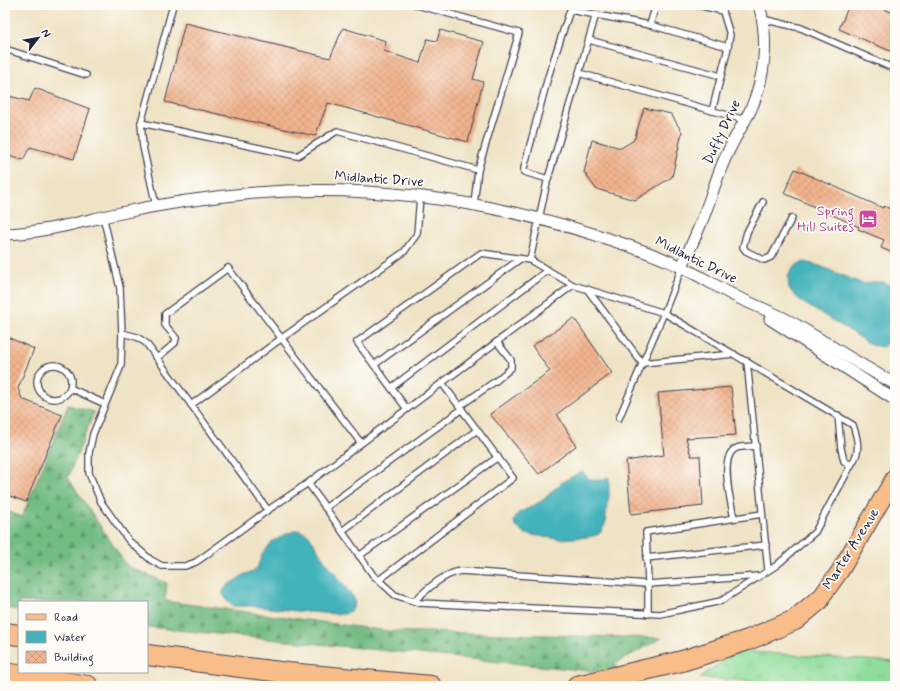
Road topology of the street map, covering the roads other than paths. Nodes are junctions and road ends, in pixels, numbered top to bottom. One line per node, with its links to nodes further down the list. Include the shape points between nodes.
1 (173, 5): 20 (lane)
2 (417, 5): 21 (lane, via 519,33)
3 (656, 5): 10 (lane)
4 (698, 5): 7 (lane)
5 (721, 5): 7 (lane)
6 (759, 5): 9 (street, Duffy Drive)
7 (723, 11): 12 (lane, via 730,35)
8 (596, 14): 10 (lane); 11 (lane); 22 (lane, via 570,10 548,77 524,168 524,172)
9 (762, 19): 14 (lane, via 801,28); 19 (street, Duffy Drive, via 765,41 763,67 752,106)
10 (650, 25): 12 (lane)
11 (588, 40): 15 (lane); 17 (lane)
12 (728, 47): 17 (lane)
13 (5, 49): 16 (lane)
14 (895, 69)
15 (579, 73): 18 (lane); 22 (lane)
16 (86, 74)
17 (721, 76): 18 (lane)
18 (712, 111): 19 (lane)
19 (744, 120): 33 (street, Duffy Drive, via 728,152)
20 (141, 123): 21 (lane, via 296,156 337,131); 26 (lane, via 143,147)
21 (478, 170): 25 (lane)
22 (548, 179): 29 (lane)
23 (420, 197): 25 (street, Midlantic Drive); 26 (street, Midlantic Drive, via 344,191 294,191 234,195); 40 (lane, via 417,234 404,252)
24 (763, 202): 28 (lane, via 747,232 743,247 746,251 764,260 771,257)
25 (474, 204): 29 (street, Midlantic Drive)
26 (156, 206): 27 (street, Midlantic Drive)
27 (103, 216): 30 (street, Midlantic Drive, via 42,230); 39 (lane, via 120,288)
28 (792, 218)
29 (540, 219): 32 (lane); 33 (street, Midlantic Drive, via 636,248)
30 (5, 234)
31 (520, 259): 32 (lane); 46 (lane); 46 (lane, via 481,253 357,342)
32 (530, 260): 34 (lane)
33 (682, 267): 37 (street, Midlantic Drive); 38 (lane)
34 (548, 270): 35 (lane); 50 (lane)
35 (574, 285): 36 (lane); 41 (lane)
36 (587, 289): 38 (lane); 45 (lane)
37 (736, 297): 48 (street, Midlantic Drive, via 796,325); 51 (street, Midlantic Drive)
38 (664, 313): 42 (lane); 45 (lane)
39 (122, 333): 43 (lane, via 140,338); 52 (lane, via 121,366)
40 (282, 338): 43 (lane, via 228,268 165,314 165,325 176,338 175,343); 53 (lane); 59 (lane)
41 (498, 342): 47 (lane); 54 (lane, via 511,360 511,368)
42 (734, 354): 44 (lane); 45 (lane)
43 (157, 358): 53 (lane)
44 (747, 361): 56 (lane); 60 (lane)
45 (642, 363): 57 (lane)
46 (374, 365): 50 (lane)
47 (442, 383): 54 (lane); 55 (lane)
48 (895, 384)
49 (70, 388): 49 (lane, via 70,377 58,366 47,366 37,379 39,390 46,398 63,397); 52 (lane)
50 (392, 388): 55 (lane)
51 (895, 400)
52 (105, 404): 66 (lane, via 93,434 88,473 101,502 128,541 151,560 162,566 185,566 196,562)
53 (191, 405): 66 (lane)
54 (461, 408): 58 (lane); 65 (lane)
55 (407, 409): 59 (lane)
56 (838, 415): 62 (lane, via 844,461); 62 (lane, via 853,425 858,439 856,458)
57 (619, 418)
58 (477, 430): 61 (lane); 69 (lane)
59 (361, 443): 64 (lane)
60 (756, 446): 67 (lane); 68 (lane, via 737,448 730,452 726,467)
61 (498, 457): 71 (lane); 75 (lane, via 513,478)
62 (850, 465): 73 (lane, via 815,532)
63 (895, 477): 77 (main road, Marter Avenue, via 840,571)
64 (308, 483): 65 (lane); 66 (lane)
65 (325, 508): 69 (lane)
66 (268, 510)
67 (762, 514): 68 (lane); 70 (lane)
68 (734, 518): 72 (lane, via 646,532)
69 (342, 531): 71 (lane)
70 (766, 545): 72 (lane); 73 (lane)
71 (359, 556): 75 (lane)
72 (646, 558): 76 (lane)
73 (768, 570): 74 (lane)
74 (760, 576): 76 (lane); 79 (lane, via 721,601 660,614)
75 (379, 580): 78 (lane, via 395,595)
76 (648, 584): 78 (lane, via 460,571 451,572 435,582); 79 (lane)
77 (819, 600): 86 (highway, via 795,620 748,640 682,661)
78 (414, 601): 79 (lane)
79 (648, 614)
80 (5, 633): 81 (highway)
81 (18, 635)
82 (148, 655): 85 (highway, via 288,673)
83 (5, 673): 84 (highway)
84 (88, 686)
85 (431, 686)
86 (577, 686)

